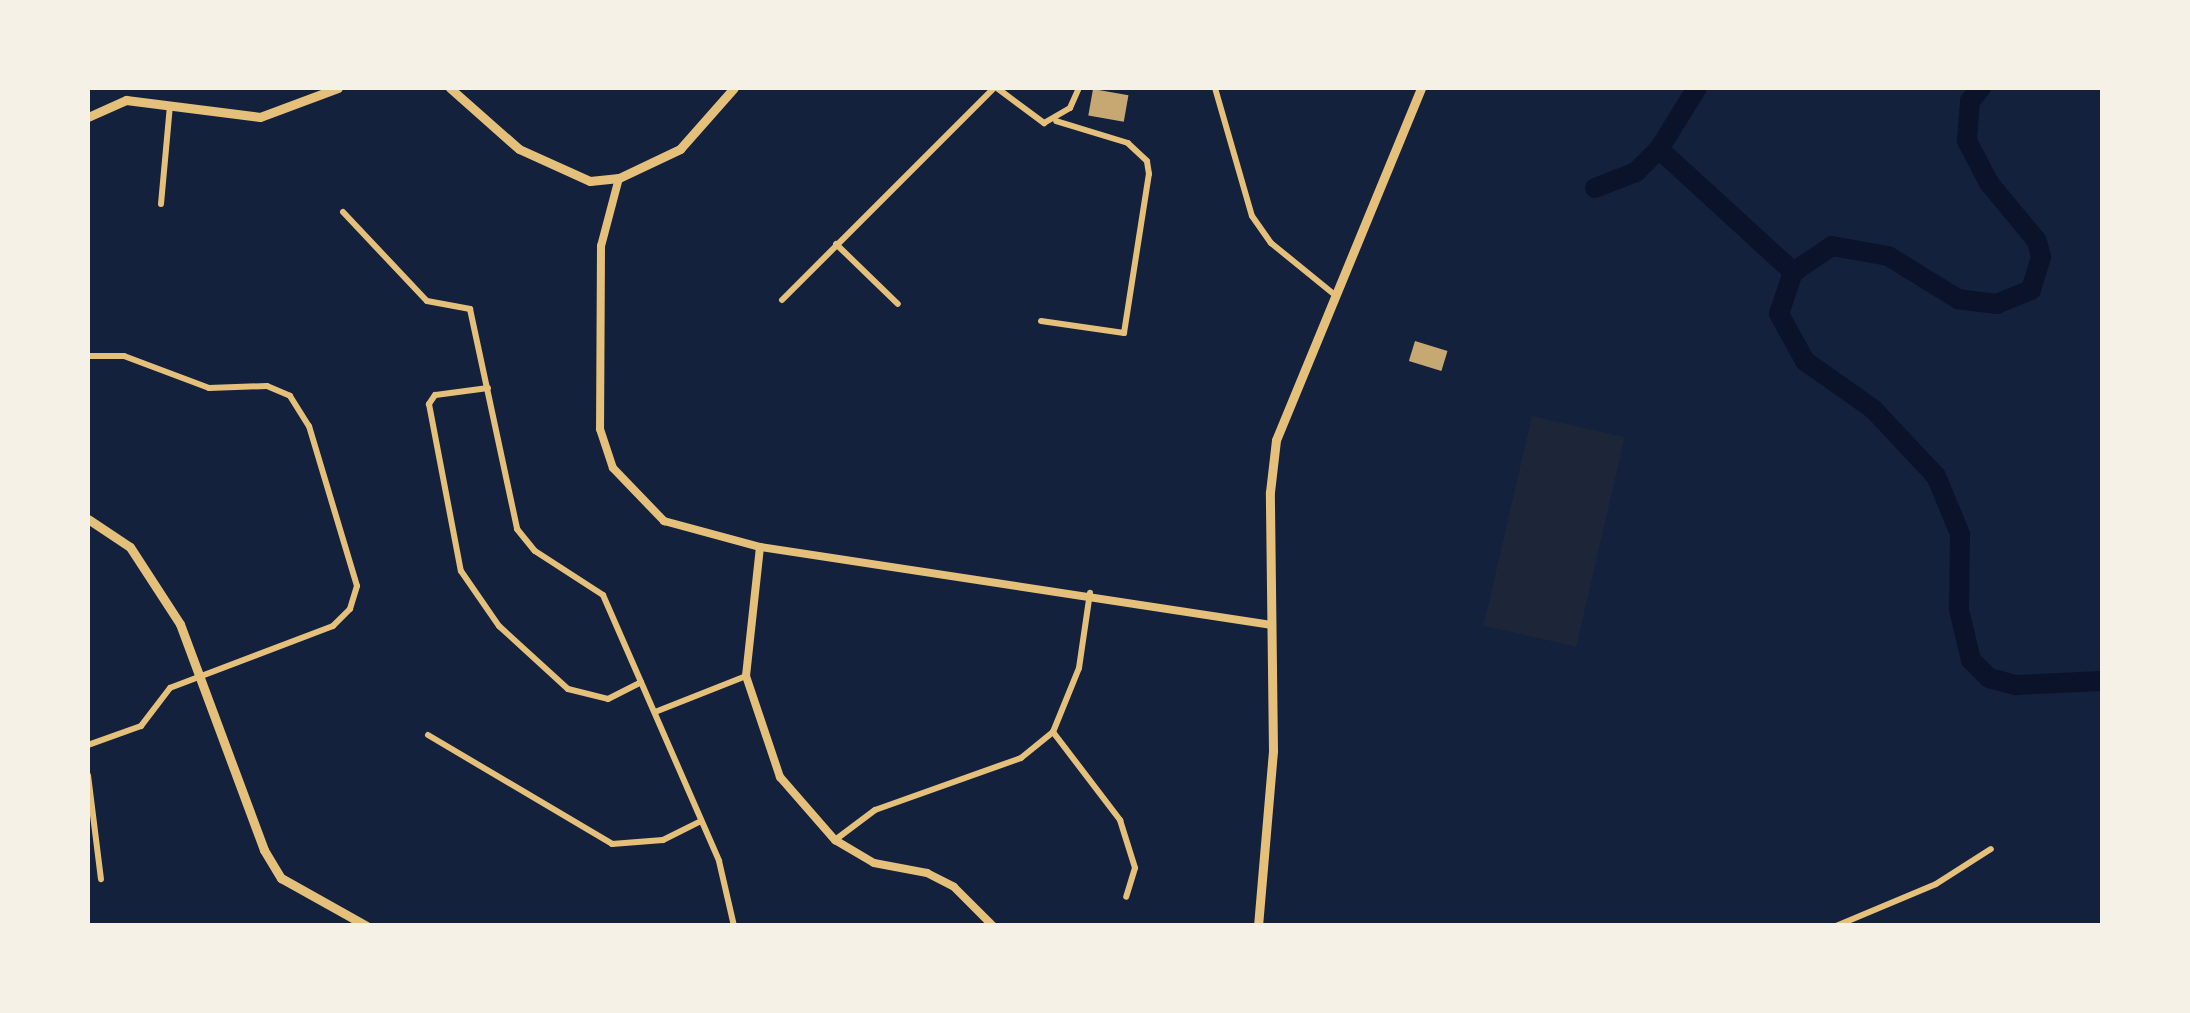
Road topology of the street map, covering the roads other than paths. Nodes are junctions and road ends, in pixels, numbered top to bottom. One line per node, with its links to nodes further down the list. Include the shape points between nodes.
1 (338, 88): 8 (main road, via 260,117)
2 (450, 88): 11 (main road, via 519,150 558,172 590,181)
3 (734, 88): 11 (main road, via 680,149)
4 (995, 88): 10 (street, via 1030,118); 14 (street)
5 (1079, 88): 10 (street)
6 (1215, 88): 15 (street, via 1252,216 1271,243)
7 (1421, 88): 15 (main road)
8 (170, 106): 9 (main road, via 126,100); 12 (street)
9 (88, 117)
10 (1056, 121): 18 (street, via 1128,143 1147,161 1149,174 1124,333)
11 (619, 178): 22 (street, via 600,246 598,315 600,429 613,468 664,520)
12 (161, 204)
13 (343, 212): 20 (street, via 427,300 470,310)
14 (836, 244): 16 (street); 17 (street)
15 (1334, 296): 24 (main road, via 1290,395 1272,463)
16 (782, 300)
17 (898, 304)
18 (1041, 321)
19 (88, 356): 26 (street, via 124,356 209,388 267,386 290,396 309,426 353,559 350,609 333,626)
20 (488, 388): 27 (street, via 518,530 535,551 603,595); 27 (street, via 434,395 429,404 462,571 499,626 568,689 608,699)
21 (88, 518): 26 (main road, via 130,547 180,624)
22 (760, 547): 23 (street); 25 (street)
23 (1090, 593): 24 (street); 29 (street, via 1079,668)
24 (1272, 625): 41 (main road, via 1273,751)
25 (746, 676): 28 (street); 34 (street, via 780,777)
26 (202, 677): 31 (street, via 170,688 141,726); 38 (main road, via 264,850 281,878)
27 (641, 682): 28 (street)
28 (654, 712): 33 (street)
29 (1053, 732): 34 (street, via 1021,758 875,810); 37 (street, via 1120,820 1135,868)
30 (428, 735): 33 (street, via 612,844 663,840)
31 (88, 746)
32 (88, 775): 36 (street)
33 (699, 822): 39 (street, via 720,862)
34 (835, 840): 40 (street, via 874,863 926,873 954,887)
35 (1992, 849): 42 (street, via 1936,884)
36 (100, 879)
37 (1126, 896)
38 (367, 926)
39 (734, 926)
40 (993, 926)
41 (1258, 926)
42 (1836, 926)

